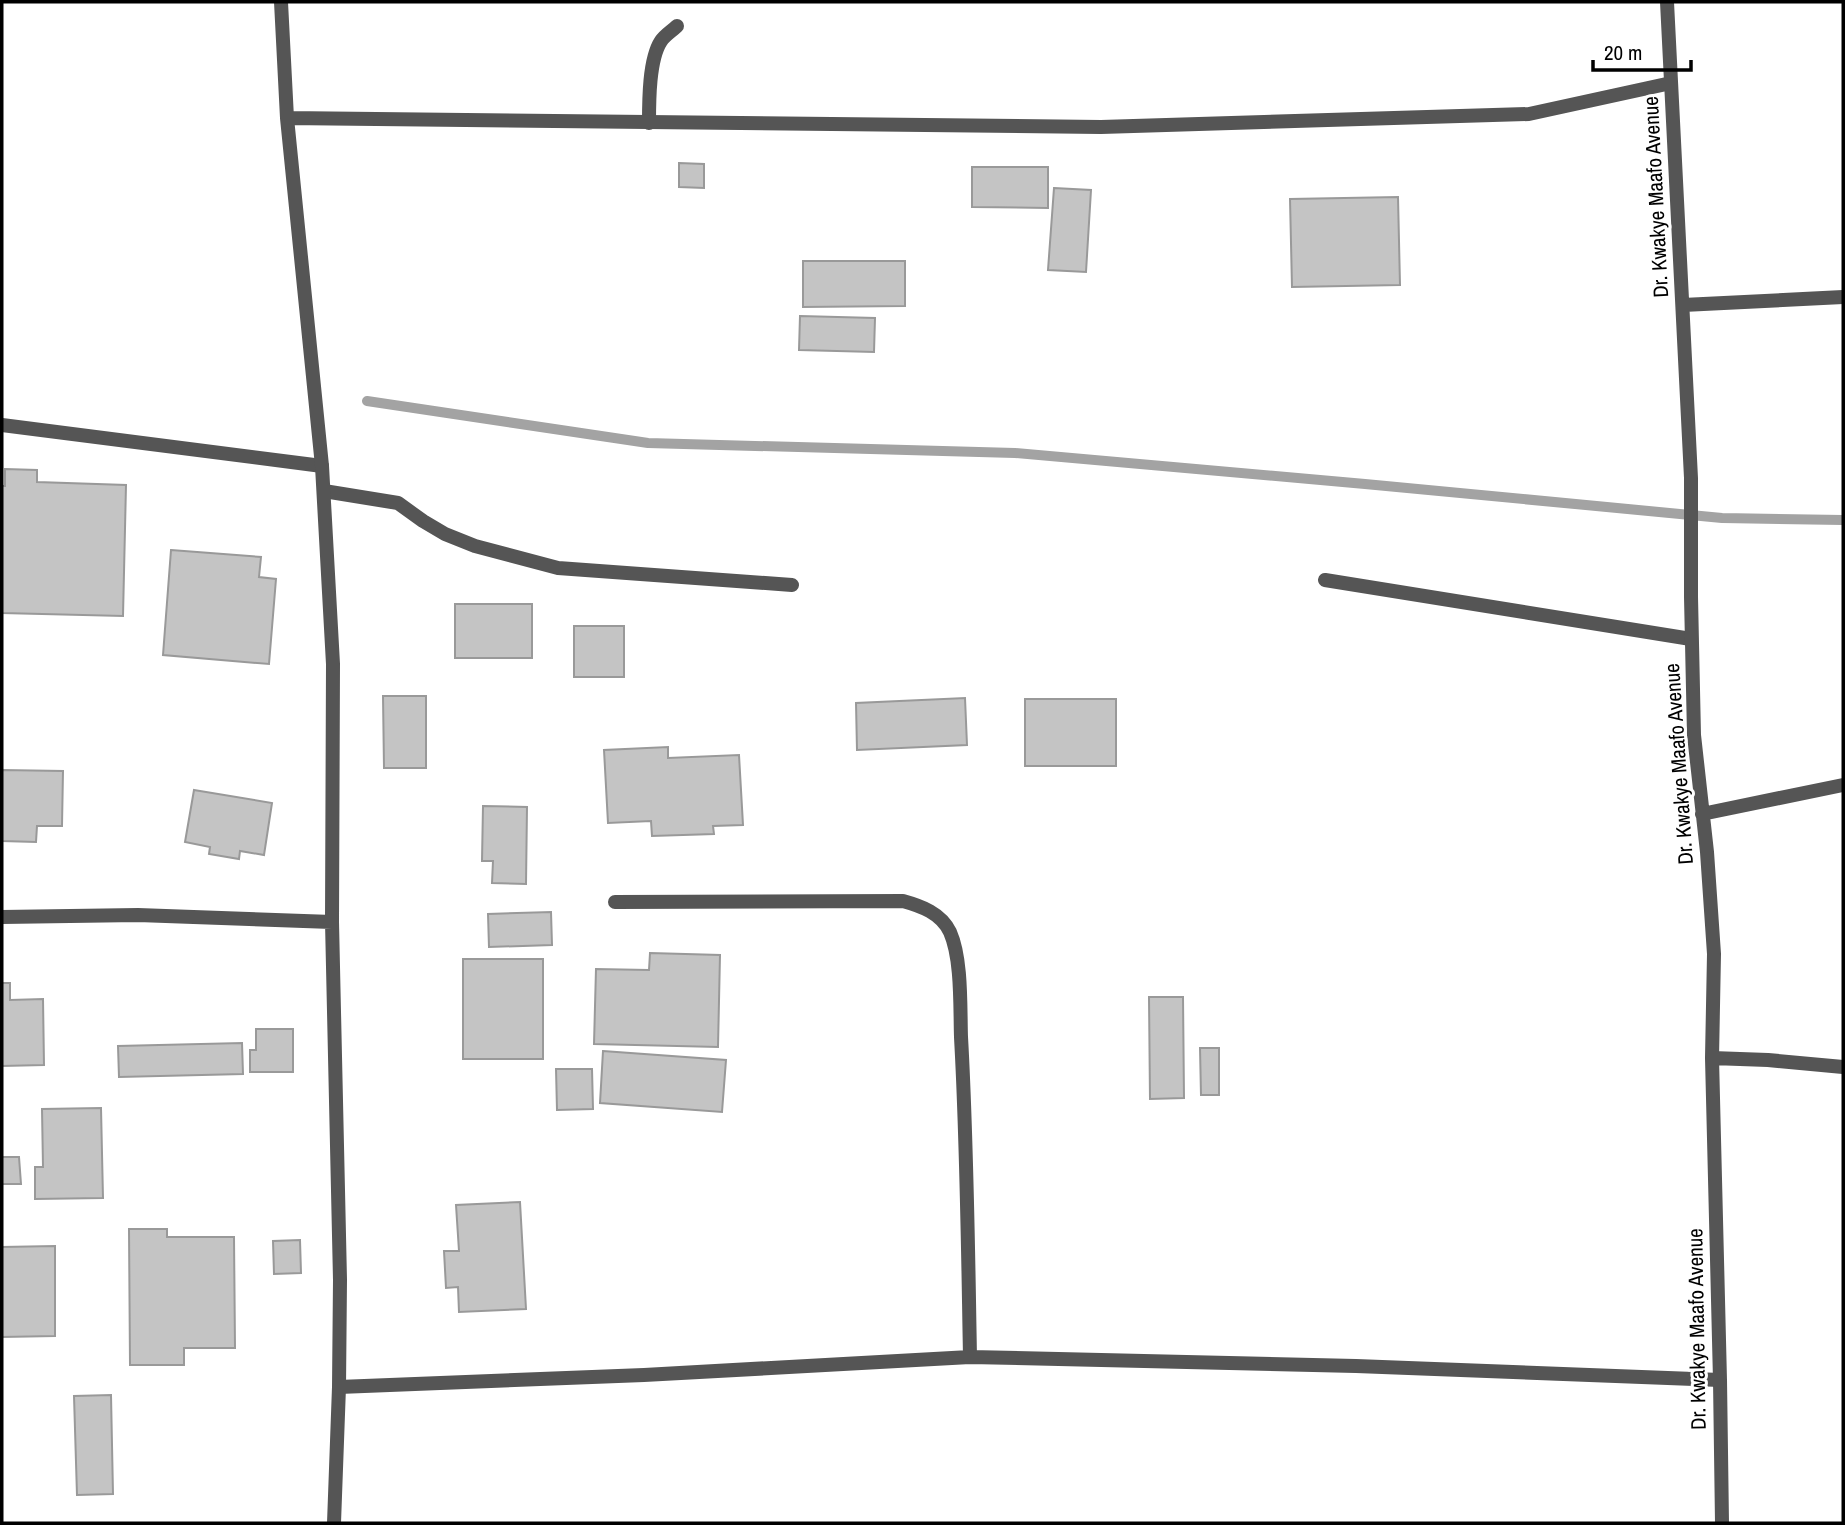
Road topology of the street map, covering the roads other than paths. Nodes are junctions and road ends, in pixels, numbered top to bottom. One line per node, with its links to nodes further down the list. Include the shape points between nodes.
1 (281, 2): 5 (street)
2 (1667, 2): 4 (street, Dr. Kwakye Maafo Avenue)
3 (677, 26): 6 (street, via 661,41 655,56)
4 (1671, 83): 6 (street, via 1529,114 1101,127); 8 (street, Dr. Kwakye Maafo Avenue)
5 (287, 118): 6 (street); 10 (street)
6 (649, 123)
7 (1843, 297): 8 (street)
8 (1682, 305): 14 (street, Dr. Kwakye Maafo Avenue, via 1691,478)
9 (2, 425): 10 (street)
10 (322, 466): 11 (street)
11 (324, 491): 13 (street, via 398,503 444,534 558,568); 19 (street, via 333,664)
12 (1325, 580): 14 (street)
13 (792, 585)
14 (1691, 639): 16 (street, Dr. Kwakye Maafo Avenue, via 1694,735)
15 (1843, 785): 16 (street)
16 (1703, 814): 20 (street, Dr. Kwakye Maafo Avenue, via 1714,954)
17 (615, 902): 22 (street, via 902,901 926,908 949,930 956,950 966,1132)
18 (2, 917): 19 (street, via 138,915)
19 (332, 922): 24 (street)
20 (1712, 1058): 21 (street); 23 (street, Dr. Kwakye Maafo Avenue)
21 (1843, 1067)
22 (970, 1357): 23 (street); 24 (street)
23 (1720, 1380): 26 (street, Dr. Kwakye Maafo Avenue)
24 (339, 1387): 25 (street)
25 (334, 1523)
26 (1722, 1523)

